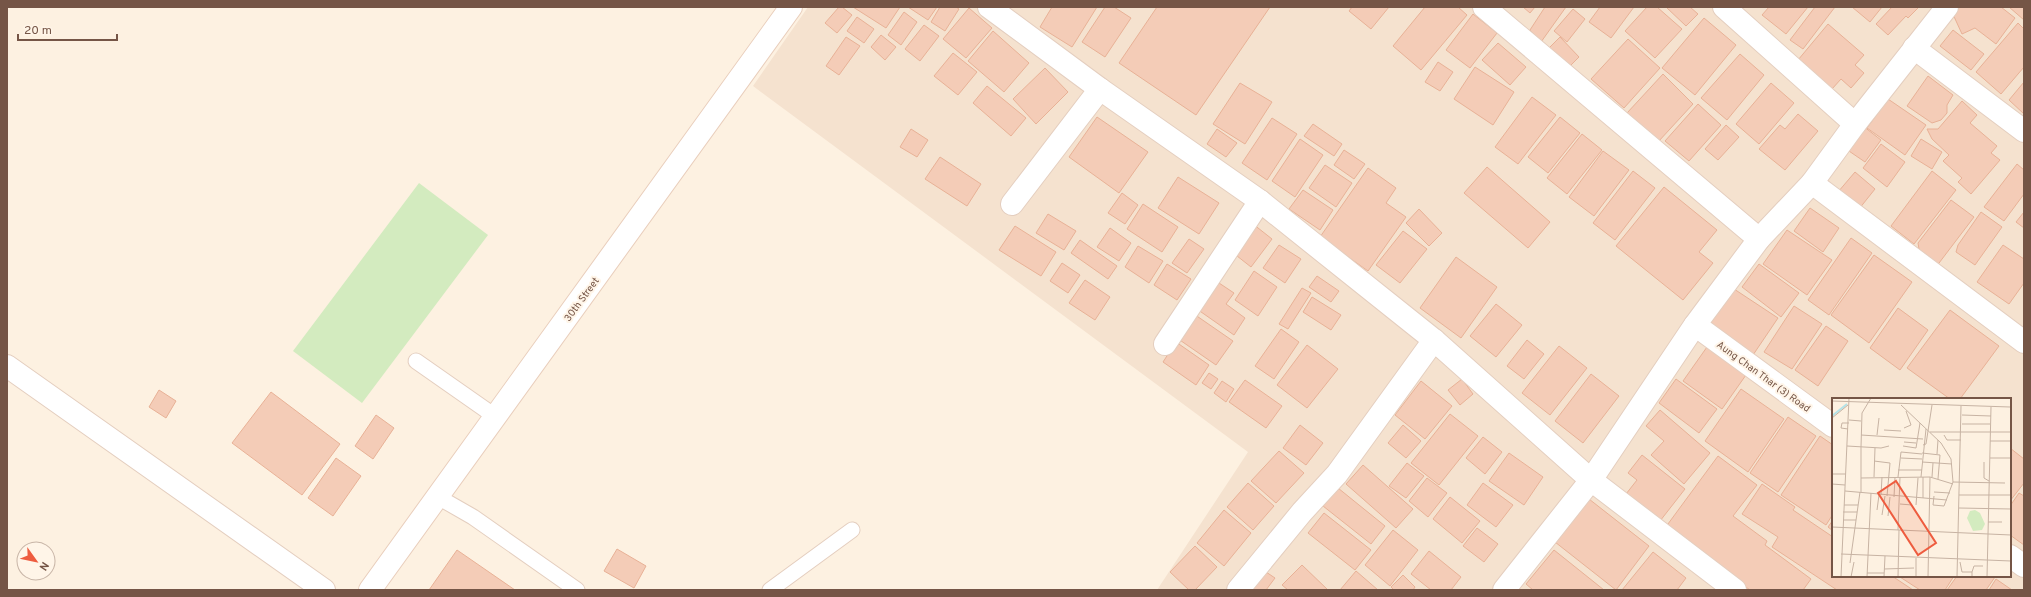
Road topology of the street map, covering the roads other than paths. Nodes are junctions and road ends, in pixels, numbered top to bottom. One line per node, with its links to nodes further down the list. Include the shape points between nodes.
1 (791, 7): 20 (street, 30th Street)
2 (989, 7): 7 (street)
3 (1484, 7): 13 (street)
4 (1724, 7): 8 (street)
5 (1946, 7): 6 (street)
6 (1914, 48): 8 (street); 9 (street)
7 (1100, 89): 11 (street); 12 (street)
8 (1855, 124): 10 (street)
9 (2024, 130)
10 (1812, 183): 13 (street); 16 (street)
11 (1260, 201): 15 (street); 17 (street)
12 (1012, 204)
13 (1759, 240): 14 (street)
14 (1695, 325): 21 (street, Aung Chan Thar (3) Road); 22 (street)
15 (1434, 340): 22 (street); 31 (street, via 1337,474)
16 (2024, 342)
17 (1165, 344)
18 (416, 361): 20 (lane)
19 (7, 366): 27 (street)
20 (496, 417): 23 (street, 30th Street)
21 (1832, 425)
22 (1591, 480): 32 (street); 33 (street)
23 (438, 497): 28 (street, 30th Street); 29 (lane, via 473,517)
24 (852, 530): 30 (lane)
25 (2011, 557): 26 (street)
26 (2024, 566)
27 (324, 590)
28 (370, 590)
29 (577, 590)
30 (770, 590)
31 (1238, 590)
32 (1504, 590)
33 (1735, 590)

